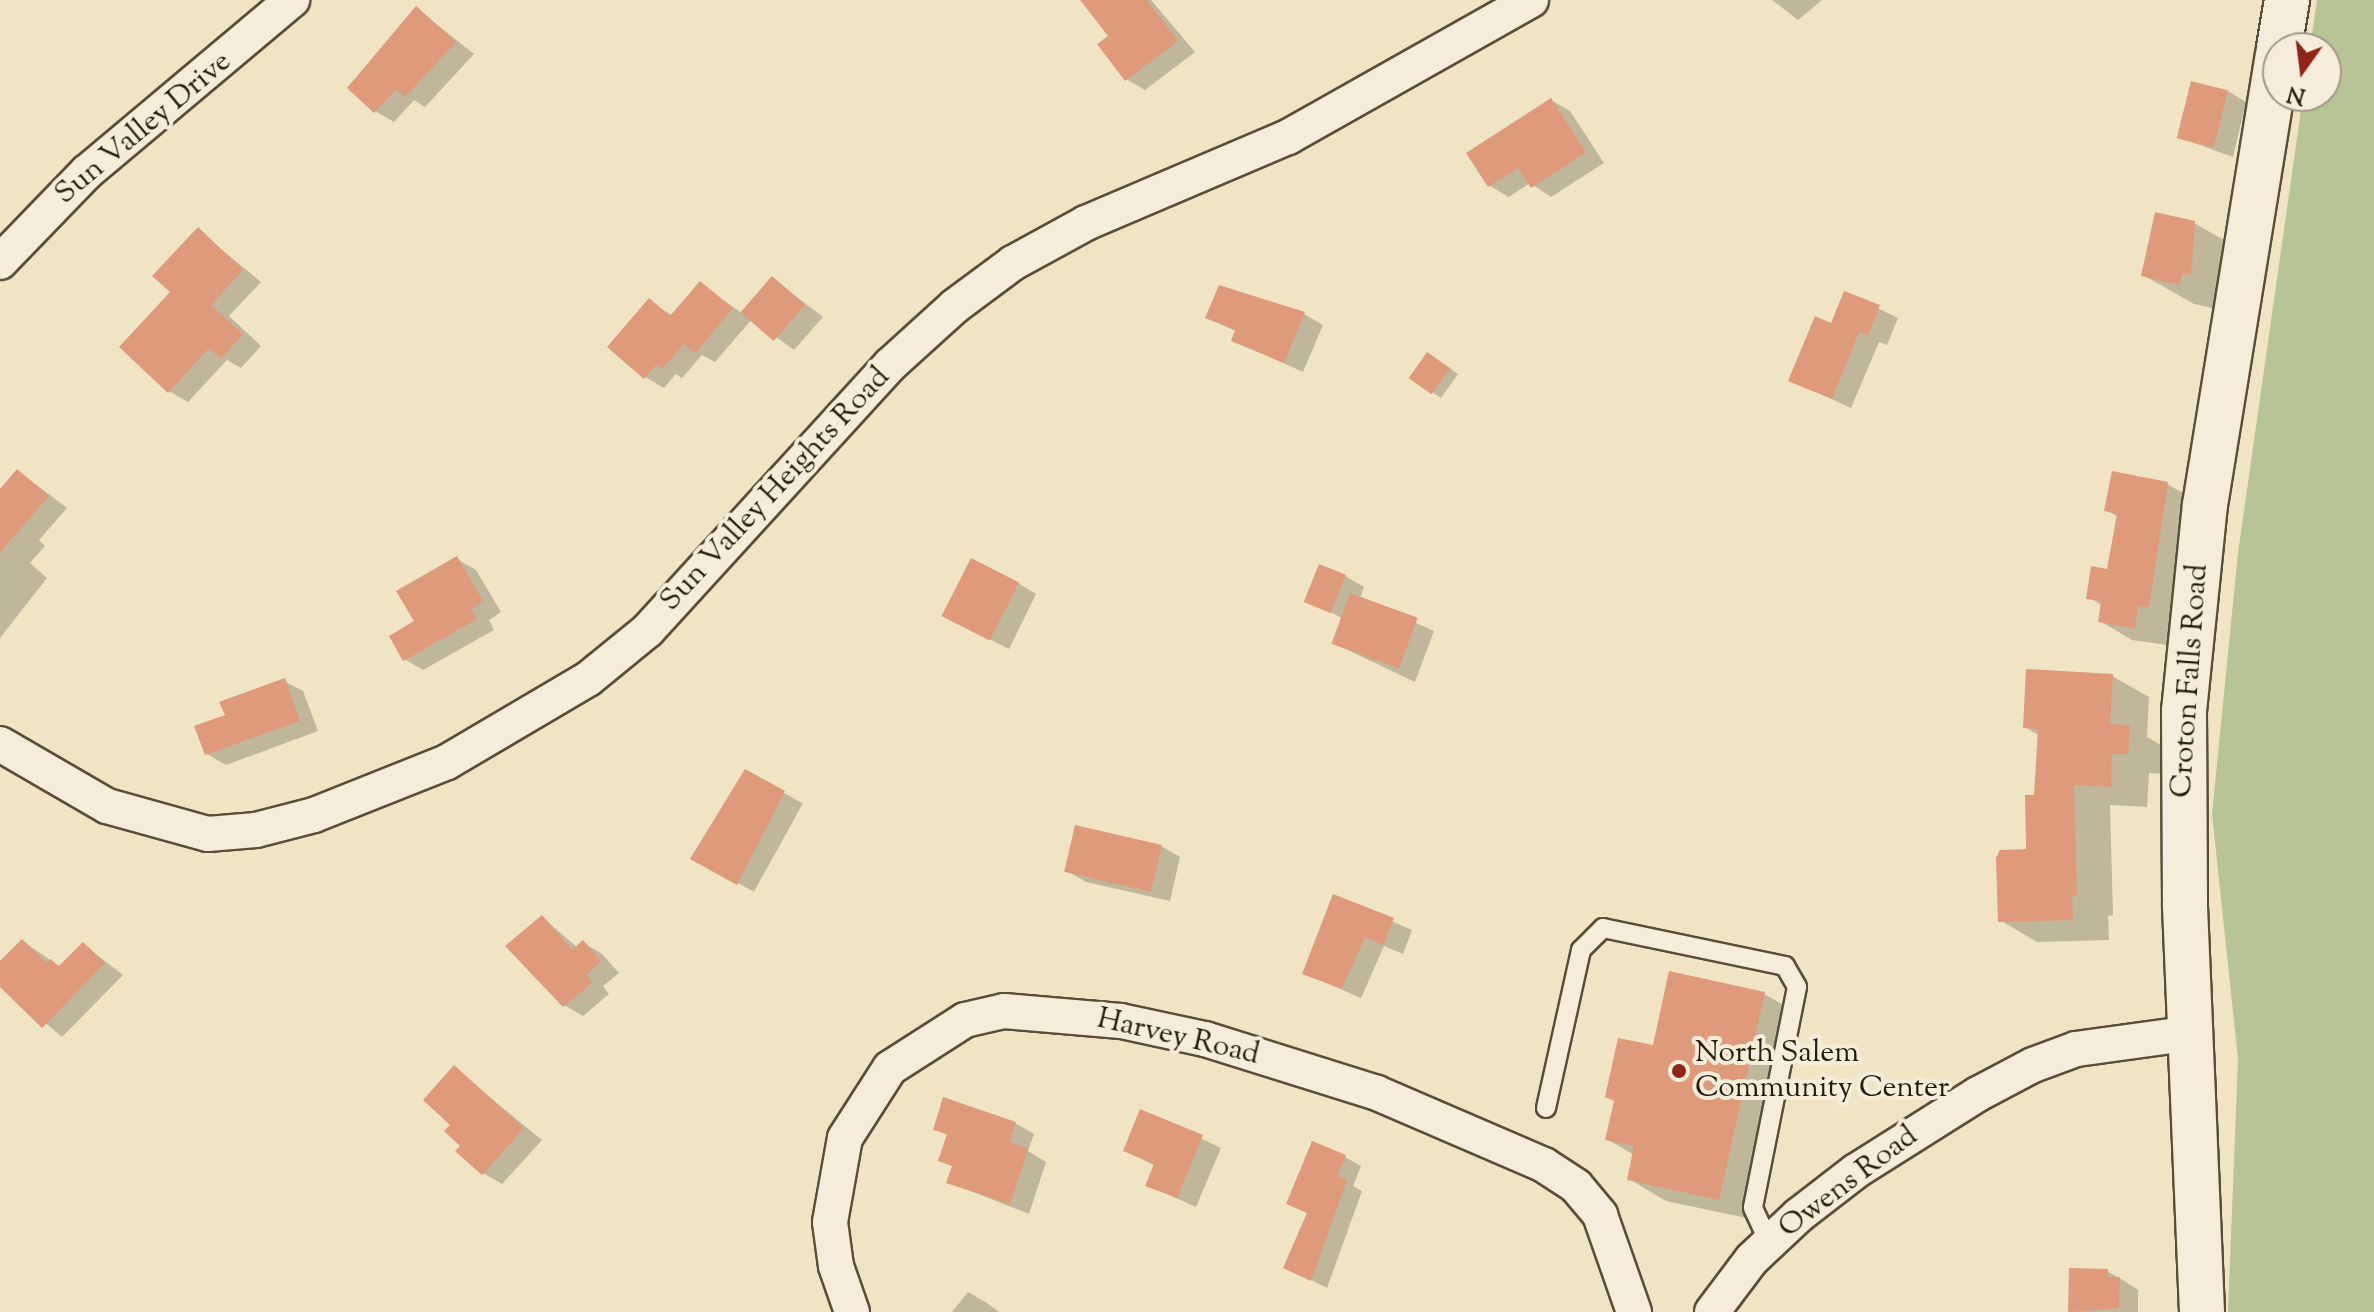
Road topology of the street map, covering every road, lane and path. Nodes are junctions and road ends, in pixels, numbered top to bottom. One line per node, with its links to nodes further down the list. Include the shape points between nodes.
1 (292, 0): 6 (street, Sun Valley Drive, via 87,172)
2 (1531, 0): 7 (street, Sun Valley Heights Road, via 1288,137 1086,223 1013,263 890,365 648,630 588,679 447,762 314,815 256,830 208,834 107,806)
3 (2287, 0): 4 (main road)
4 (2282, 32)
5 (2269, 112): 8 (main road, Croton Falls Road, via 2191,614 2182,808)
6 (0, 262)
7 (0, 744)
8 (2193, 1033): 10 (street, Owens Road, via 2076,1049 2033,1065 1856,1171); 14 (main road, Croton Falls Road)
9 (1546, 1108): 10 (lane, via 1581,950 1603,928 1785,966 1797,987 1753,1208)
10 (1769, 1243): 13 (street, Owens Road)
11 (852, 1312): 12 (street, Harvey Road, via 836,1266 830,1222 845,1138 890,1068 965,1020 1004,1011 1121,1021 1205,1039 1377,1093 1544,1165 1576,1186 1600,1215)
12 (1634, 1312)
13 (1712, 1312)
14 (2202, 1312)

